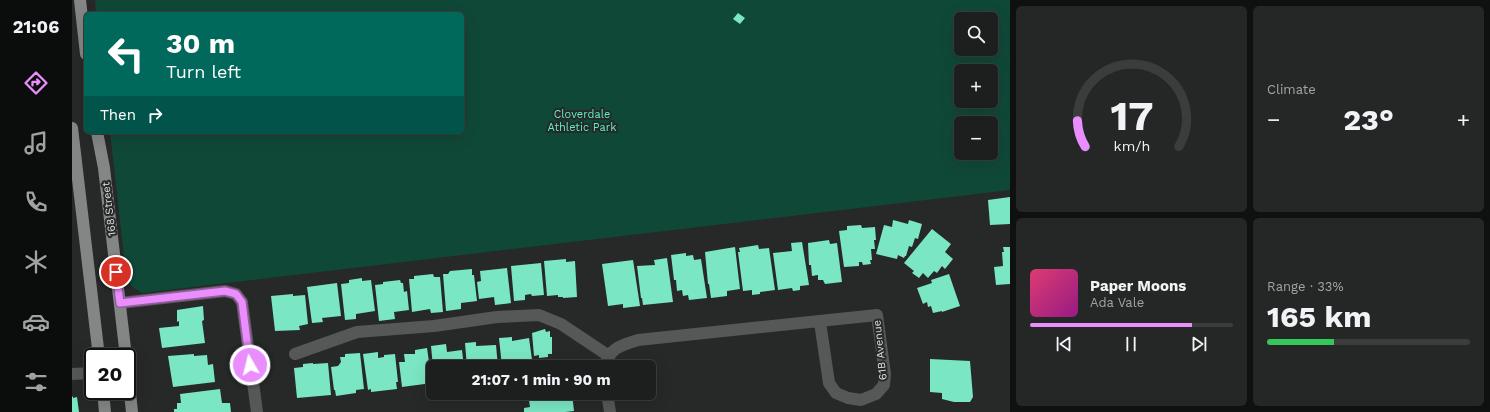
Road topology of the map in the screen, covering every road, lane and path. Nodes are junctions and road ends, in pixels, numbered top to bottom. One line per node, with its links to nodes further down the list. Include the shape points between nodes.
1 (80, 0): 2 (main road)
2 (84, 36)
3 (72, 128): 7 (main road)
4 (97, 134): 5 (main road, 168 Street, via 104,168)
5 (120, 303): 8 (main road, 168 Street); 19 (street, via 225,291 236,294 242,302)
6 (820, 322): 6 (street, 61B Avenue, via 829,383 836,393 862,400 876,394 884,386 885,374 877,315); 11 (street, 61B Avenue, via 638,340 620,345)
7 (98, 348)
8 (125, 348)
9 (295, 354): 10 (street, via 357,332 539,315 561,324)
10 (606, 360)
11 (608, 360)
12 (84, 373): 13 (street)
13 (72, 374)
14 (104, 400): 17 (main road)
15 (131, 400): 18 (main road)
16 (608, 400): 20 (street)
17 (105, 412)
18 (132, 412)
19 (257, 412)
20 (610, 412)

